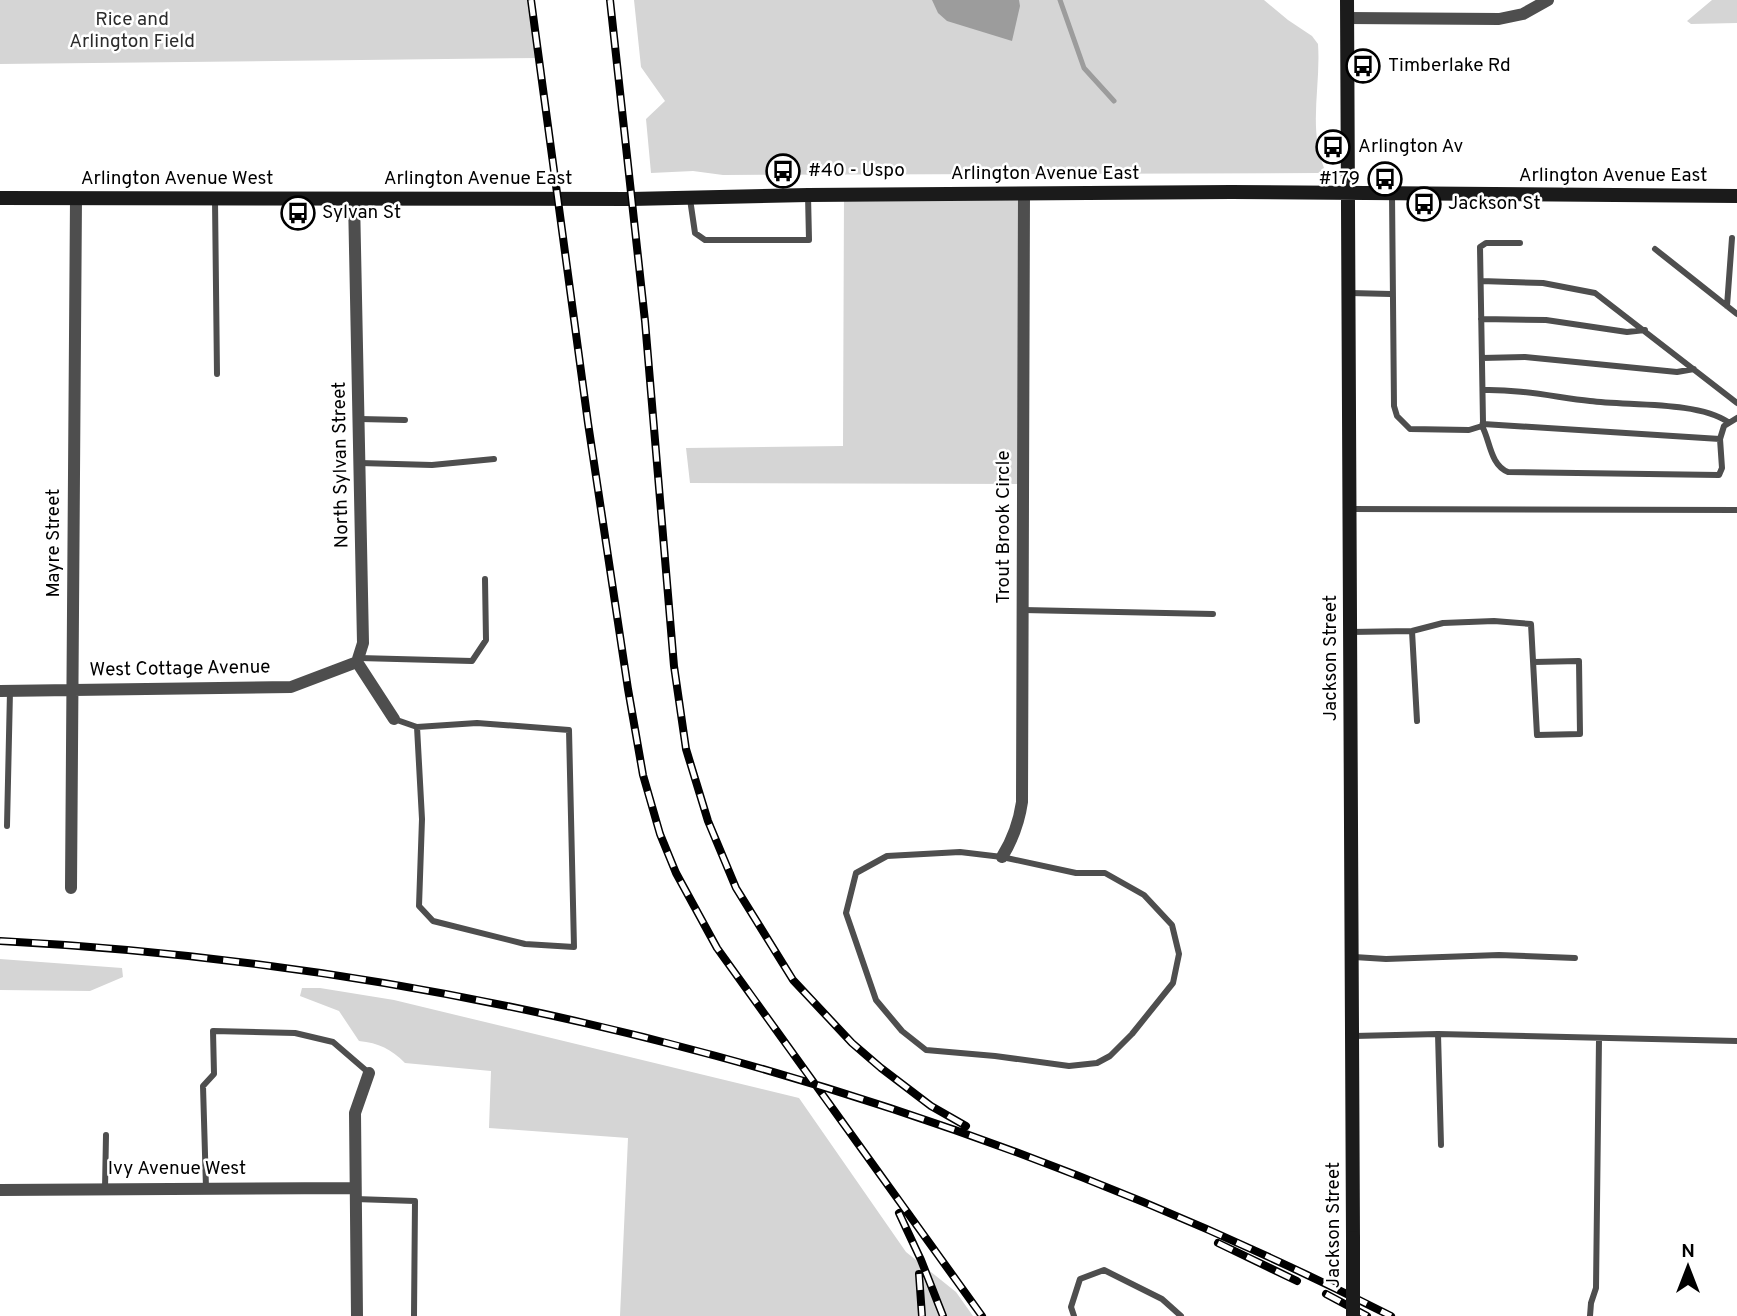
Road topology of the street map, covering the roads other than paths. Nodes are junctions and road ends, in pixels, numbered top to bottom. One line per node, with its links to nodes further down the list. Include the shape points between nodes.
1 (1347, 0): 3 (street, Jackson Street)
2 (1548, 0): 3 (street, via 1523,14 1499,19)
3 (1347, 18): 5 (street, Jackson Street)
4 (1024, 193): 5 (street, Arlington Avenue East); 7 (street, Arlington Avenue East); 40 (street, Trout Brook Circle)
5 (1347, 193): 6 (street, Arlington Avenue East); 18 (street, Jackson Street)
6 (1392, 194): 9 (street, Arlington Avenue East); 19 (lane)
7 (808, 195): 8 (street, Arlington Avenue East); 8 (lane, via 809,240 705,240 695,233)
8 (690, 197): 13 (street, Arlington Avenue East)
9 (1737, 197)
10 (0, 198): 11 (street, Arlington Avenue West)
11 (76, 198): 12 (street, Arlington Avenue West); 47 (street, Mayre Street)
12 (215, 198): 13 (street, Arlington Avenue West); 26 (lane)
13 (354, 199): 30 (street, North Sylvan Street)
14 (1732, 238): 20 (lane)
15 (1520, 243): 17 (lane, via 1483,244)
16 (1655, 249): 20 (lane)
17 (1480, 281): 22 (lane); 23 (lane, via 1543,284 1595,293)
18 (1348, 293): 19 (lane); 37 (street, Jackson Street)
19 (1391, 294): 33 (lane, via 1397,416 1416,430 1469,430)
20 (1727, 306): 21 (lane)
21 (1737, 314)
22 (1481, 319): 23 (lane); 24 (lane)
23 (1645, 330): 25 (lane)
24 (1482, 358): 25 (lane, via 1525,357 1677,372); 27 (lane)
25 (1694, 369): 28 (lane)
26 (217, 374)
27 (1483, 390): 32 (lane, via 1688,409); 33 (lane)
28 (1737, 403)
29 (1737, 418): 32 (lane)
30 (359, 419): 31 (lane); 36 (street, North Sylvan Street)
31 (405, 420)
32 (1728, 422): 34 (lane)
33 (1482, 425): 34 (lane); 34 (lane, via 1499,467 1522,473 1719,475)
34 (1720, 439)
35 (494, 459): 36 (lane)
36 (360, 463): 44 (street, North Sylvan Street, via 363,643)
37 (1349, 509): 38 (lane); 43 (street, Jackson Street)
38 (1737, 510)
39 (485, 579): 44 (lane, via 486,640 472,661)
40 (1023, 610): 41 (lane); 52 (street, Trout Brook Circle, via 1023,803 1020,821)
41 (1213, 614)
42 (1412, 631): 43 (lane); 45 (lane, via 1443,623 1531,624); 49 (lane)
43 (1350, 632): 54 (street, Jackson Street)
44 (358, 660): 47 (street, West Cottage Avenue, via 291,687); 48 (street)
45 (1534, 662): 45 (lane, via 1537,735 1580,734 1579,661)
46 (5, 691): 47 (street, West Cottage Avenue); 51 (lane)
47 (72, 691): 53 (street, Mayre Street)
48 (394, 719): 50 (lane)
49 (1417, 721)
50 (417, 727): 50 (lane, via 422,819 419,906 433,921 526,944 574,947 569,730 477,723)
51 (7, 826)
52 (1002, 857): 52 (lane, via 960,852 887,856 856,873 846,913 876,1000 902,1031 926,1050 1069,1066 1097,1063 1132,1034 1173,983 1179,954 1172,925 1144,895 1105,873 1076,873)
53 (71, 888)
54 (1352, 957): 55 (lane); 57 (street, Jackson Street)
55 (1574, 958)
56 (1438, 1034): 57 (lane); 58 (lane); 62 (lane)
57 (1352, 1036): 71 (street, Jackson Street, bridge)
58 (1599, 1039): 59 (lane); 72 (lane, via 1596,1288)
59 (1737, 1041)
60 (369, 1073): 63 (lane, via 333,1041 295,1033 213,1031 214,1074 203,1086); 66 (street, via 355,1113)
61 (106, 1135): 64 (lane)
62 (1441, 1145)
63 (206, 1188): 64 (street, Ivy Avenue West); 66 (street, Ivy Avenue West)
64 (105, 1189): 65 (street, Ivy Avenue West)
65 (0, 1190)
66 (355, 1194): 67 (street); 68 (lane, via 415,1200)
67 (357, 1316)
68 (414, 1316)
69 (1074, 1316): 70 (lane, via 1071,1307 1080,1279 1104,1270 1162,1299)
70 (1181, 1316)
71 (1353, 1316)
72 (1590, 1316)

